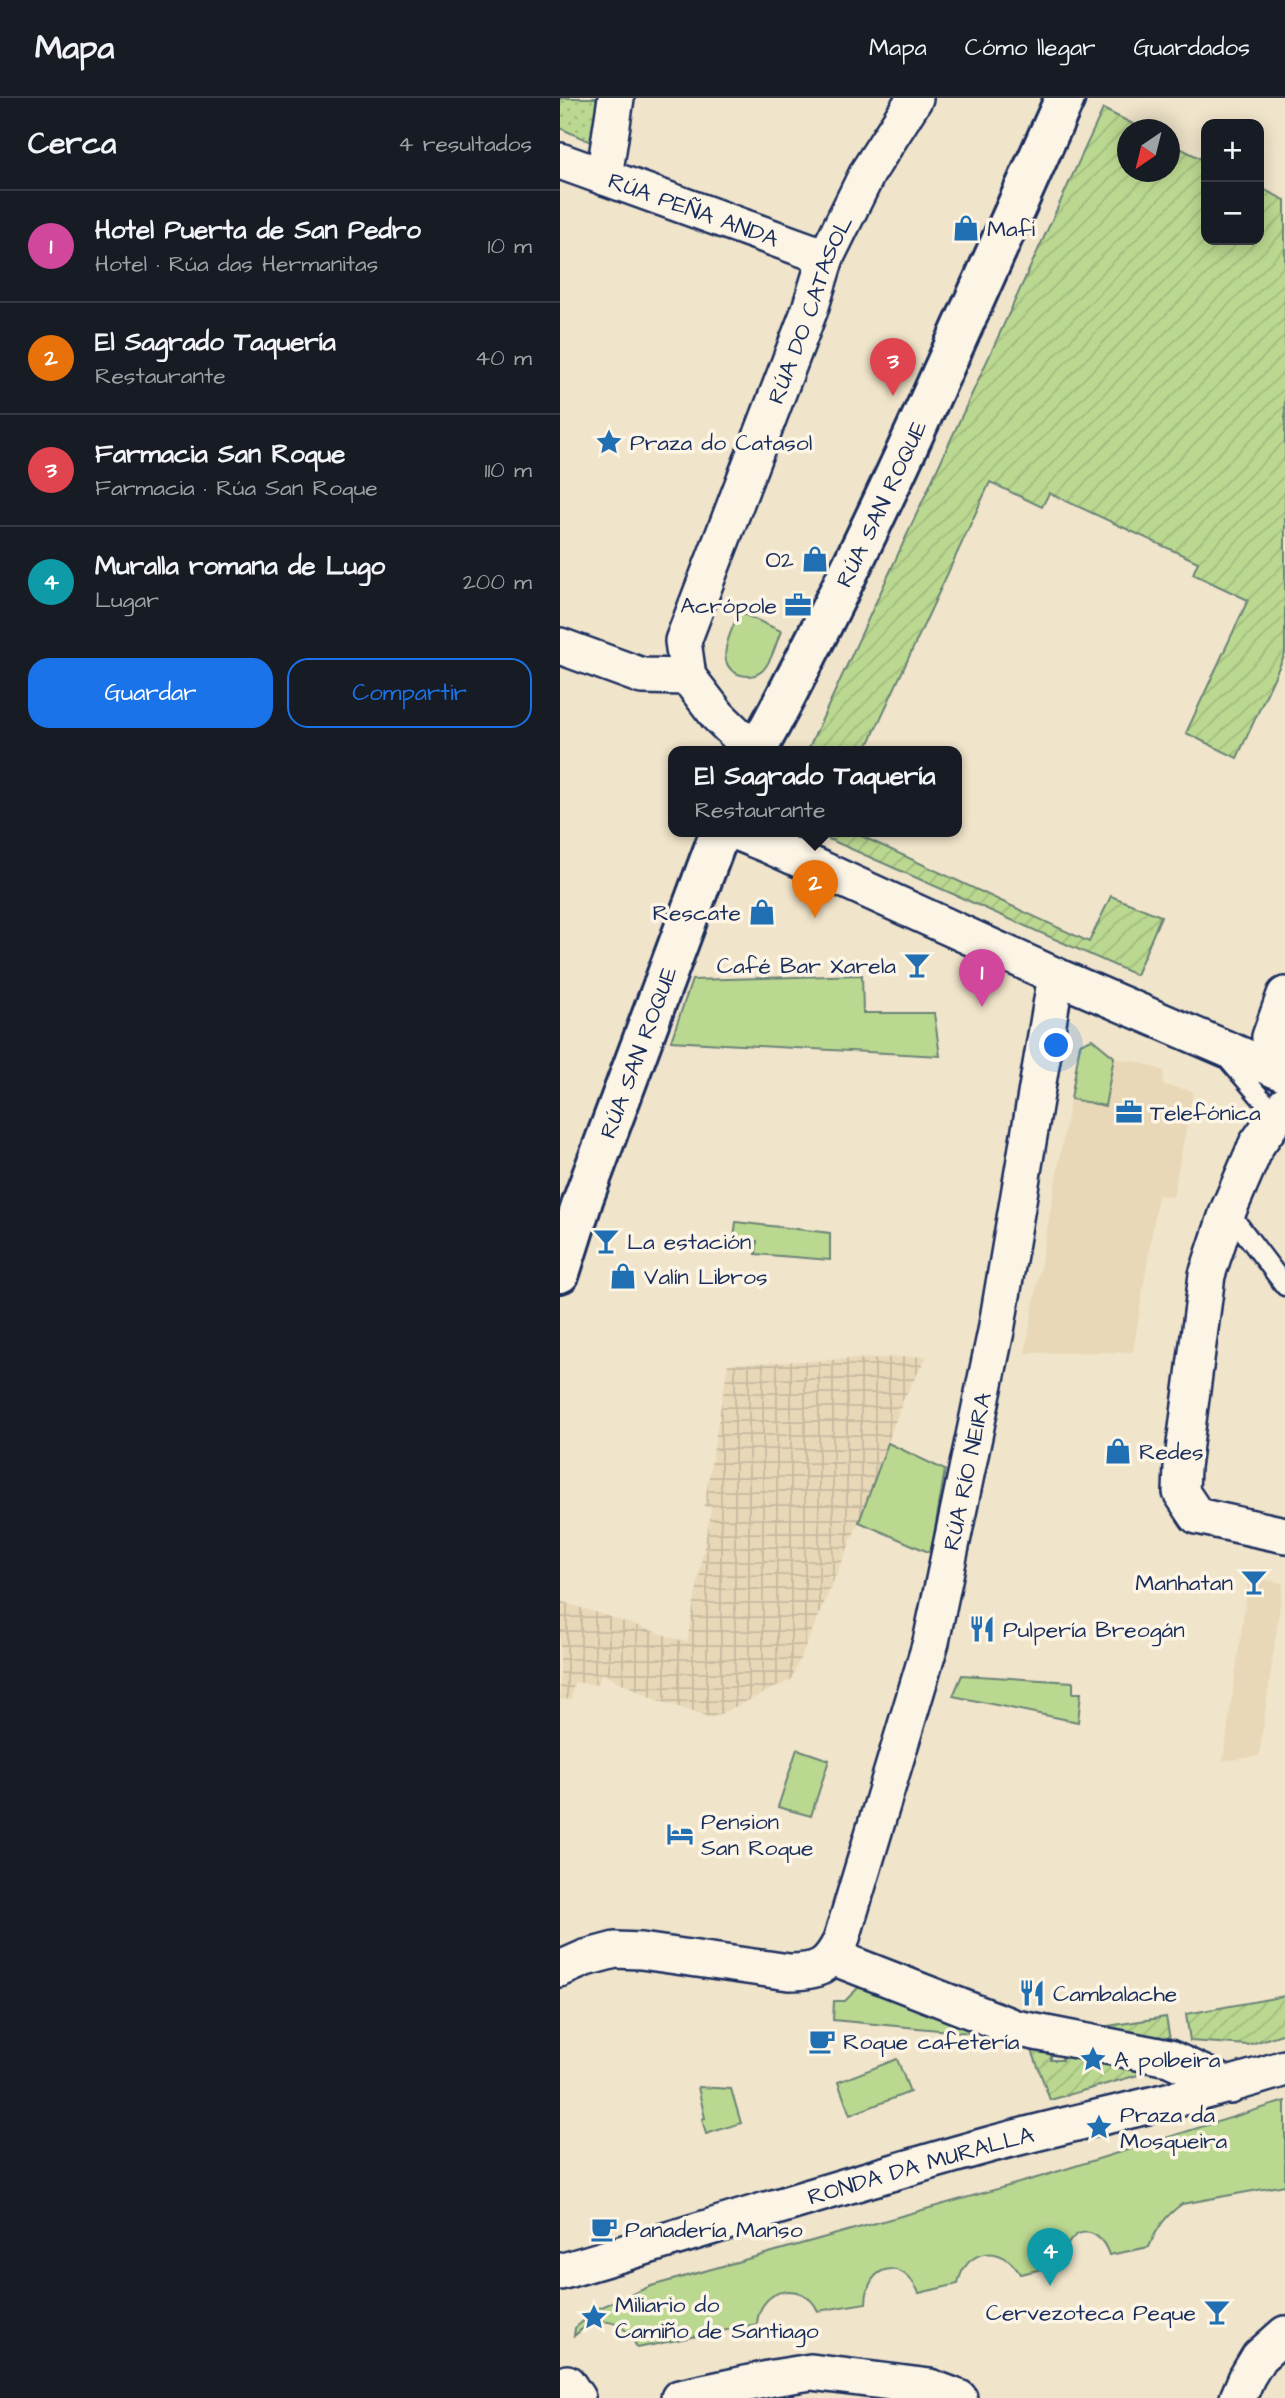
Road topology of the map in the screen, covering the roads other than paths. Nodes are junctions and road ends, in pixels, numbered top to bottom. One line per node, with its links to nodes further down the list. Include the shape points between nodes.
1 (616, 98): 5 (street)
2 (915, 98): 6 (street, RÚA DO CATASOL, via 869,172)
3 (1065, 98): 10 (street, RÚA SAN ROQUE, via 874,518)
4 (560, 161): 5 (street, RÚA PEÑA ANDA)
5 (604, 177): 6 (street, RÚA PEÑA ANDA)
6 (826, 257): 8 (street, RÚA DO CATASOL, via 684,641)
7 (560, 646): 8 (street, via 642,676)
8 (688, 677): 9 (street)
9 (749, 746)
10 (758, 746)
11 (718, 837): 19 (street, RÚA SAN ROQUE)
12 (752, 837): 13 (street)
13 (1056, 976): 15 (street); 24 (street, RÚA RÍO NEIRA, via 996,1331 931,1642)
14 (1285, 995): 16 (street, via 1270,1037)
15 (1216, 1045): 17 (street); 18 (lane)
16 (1285, 1057)
17 (1285, 1074)
18 (1282, 1115): 20 (street, via 1257,1144)
19 (572, 1196): 21 (street, RÚA SAN ROQUE)
20 (1228, 1211): 22 (lane); 23 (street, via 1207,1275 1181,1492 1197,1516)
21 (560, 1273)
22 (1285, 1286)
23 (1285, 1535)
24 (833, 1957): 25 (street, via 810,1972 789,1972 615,1950); 27 (street, via 1015,2028 1169,2058)
25 (560, 1969)
26 (1285, 2068): 27 (street, RONDA DA MURALLA)
27 (1230, 2085): 28 (street, RONDA DA MURALLA, via 895,2171)
28 (560, 2273)
29 (1285, 2334): 32 (street, via 1259,2357)
30 (679, 2398): 31 (street, via 811,2372 930,2387)
31 (959, 2398)
32 (1238, 2398)

